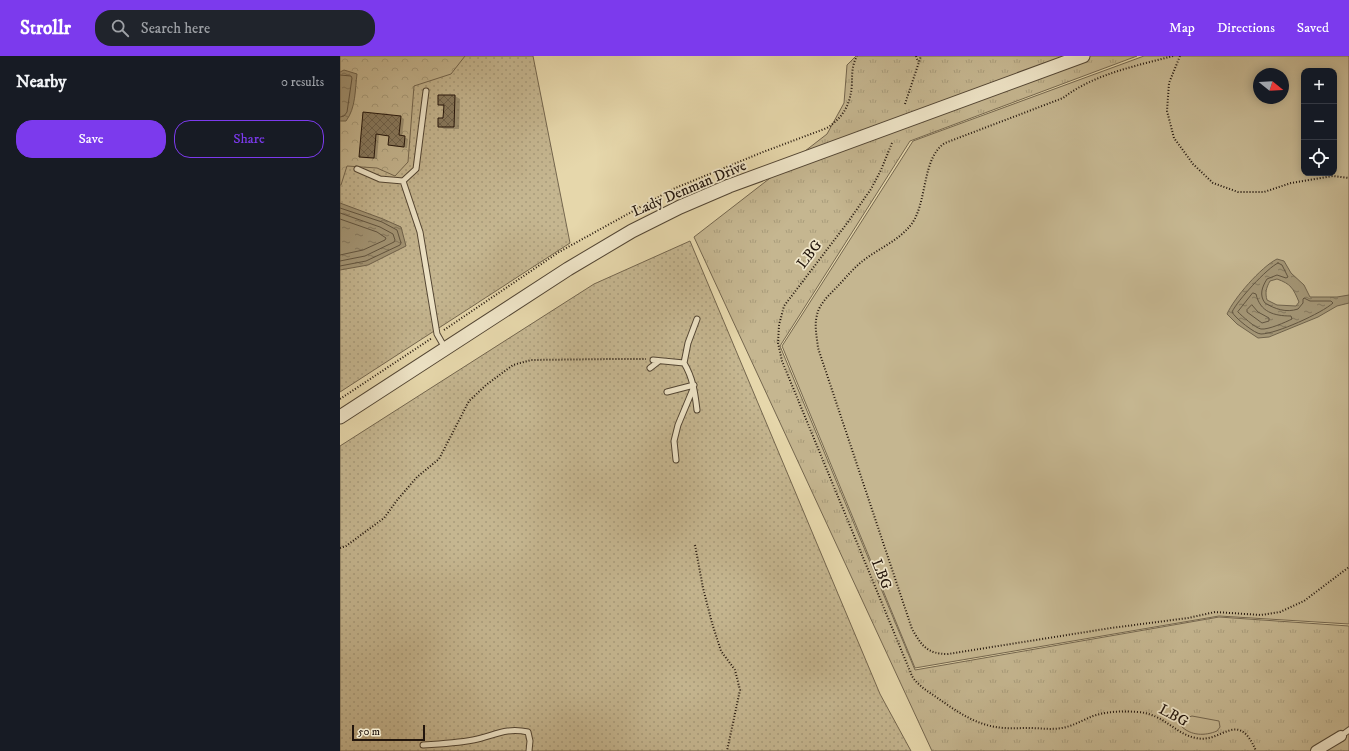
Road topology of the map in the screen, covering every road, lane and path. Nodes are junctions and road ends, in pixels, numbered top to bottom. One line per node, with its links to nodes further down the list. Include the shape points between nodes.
1 (916, 56): 6 (path)
2 (921, 56): 6 (path)
3 (1083, 56): 14 (street, Lady Denman Drive, via 680,207 632,231 568,269)
4 (1173, 56): 25 (path, via 1116,72 1074,90 1063,98 939,147 932,158 920,206 910,226 859,264 823,301 817,314 815,329 818,348 912,629 929,651 948,654 1215,612 1280,612 1304,601)
5 (1180, 56): 11 (path, via 1169,84 1167,110 1174,138 1193,164 1213,183 1238,192 1264,192 1290,183 1333,176)
6 (919, 63): 8 (path)
7 (426, 91): 12 (lane, via 416,169)
8 (905, 104)
9 (892, 143): 30 (path, LBG, via 871,188 784,306 778,344 782,361 912,676 921,687 974,720 997,727 1062,728 1107,713 1141,712 1164,720 1180,732 1196,738 1205,738 1232,729 1243,732)
10 (357, 169): 12 (lane, via 380,179)
11 (1349, 178)
12 (404, 181): 14 (lane, via 420,232 437,334)
13 (697, 320): 16 (lane)
14 (446, 349): 21 (street, Lady Denman Drive)
15 (656, 360): 16 (lane); 17 (lane); 24 (path, via 531,360 513,365 469,401 439,459 417,477 384,518)
16 (684, 363): 18 (lane)
17 (650, 368)
18 (694, 386): 19 (lane); 20 (lane); 22 (lane, via 674,441)
19 (667, 392)
20 (697, 410)
21 (340, 418)
22 (676, 460)
23 (695, 545): 29 (path, via 712,623 721,651 735,670 740,690)
24 (340, 548)
25 (1349, 567)
26 (1346, 732): 31 (street)
27 (423, 745): 28 (lane, via 463,742 516,729 528,732)
28 (529, 751)
29 (727, 751)
30 (1256, 751)
31 (1316, 751)

